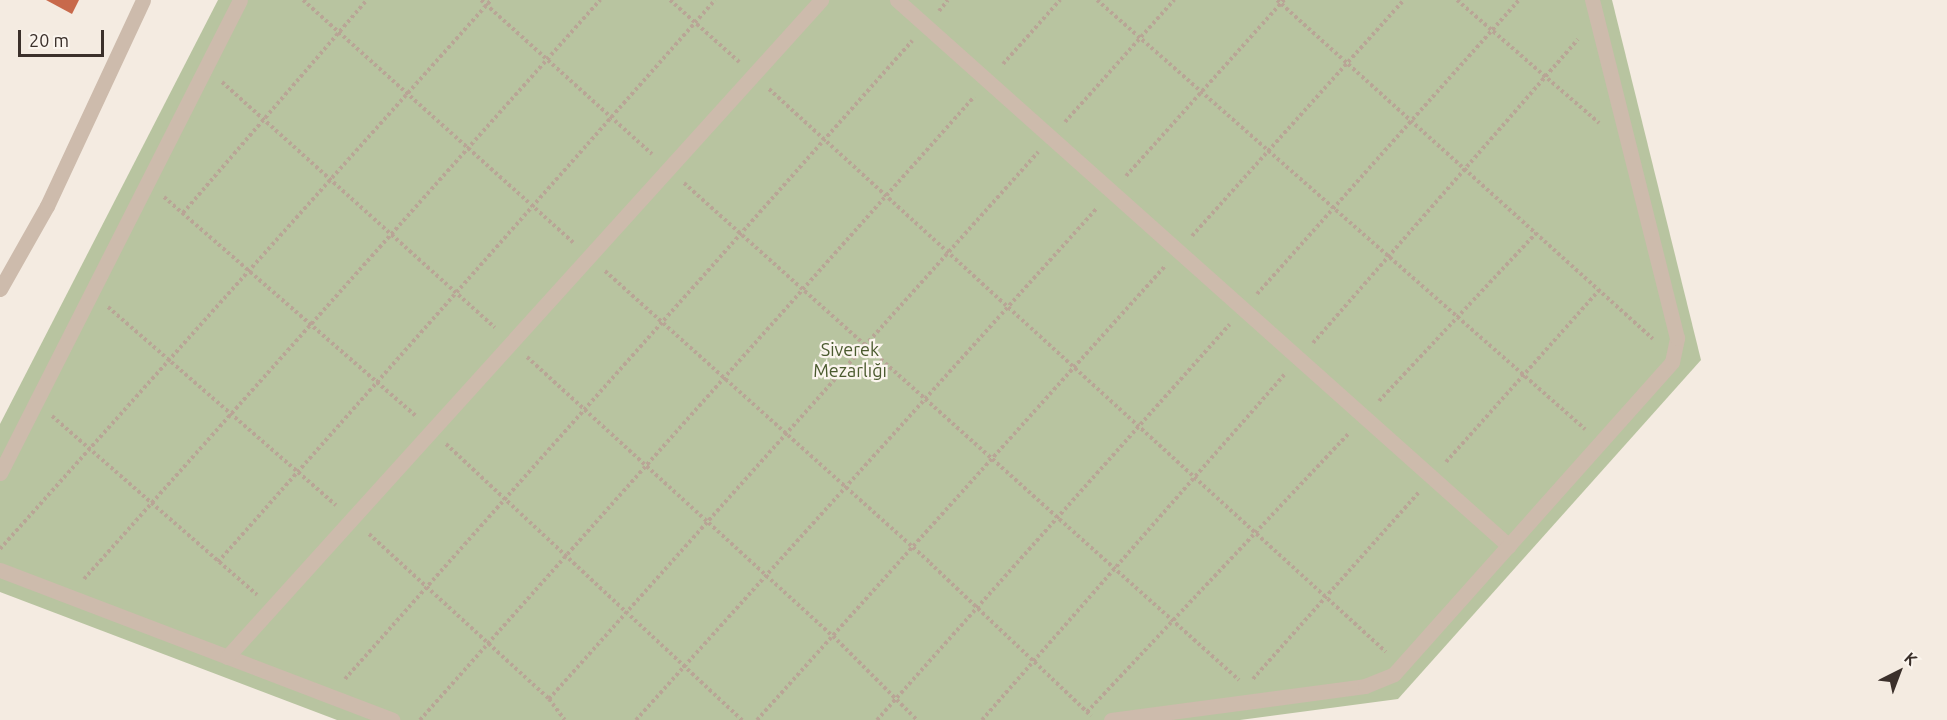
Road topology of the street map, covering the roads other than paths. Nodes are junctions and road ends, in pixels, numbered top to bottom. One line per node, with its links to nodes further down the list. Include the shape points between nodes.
1 (143, 0): 6 (street, via 47,206)
2 (240, 0): 7 (street)
3 (821, 0): 10 (street)
4 (897, 0): 8 (street)
5 (1592, 0): 8 (street, via 1677,338 1672,362)
6 (0, 289)
7 (0, 473)
8 (1509, 546): 12 (street, via 1394,674 1365,686)
9 (0, 570): 10 (street)
10 (227, 657): 11 (street)
11 (392, 720)
12 (1111, 720)

